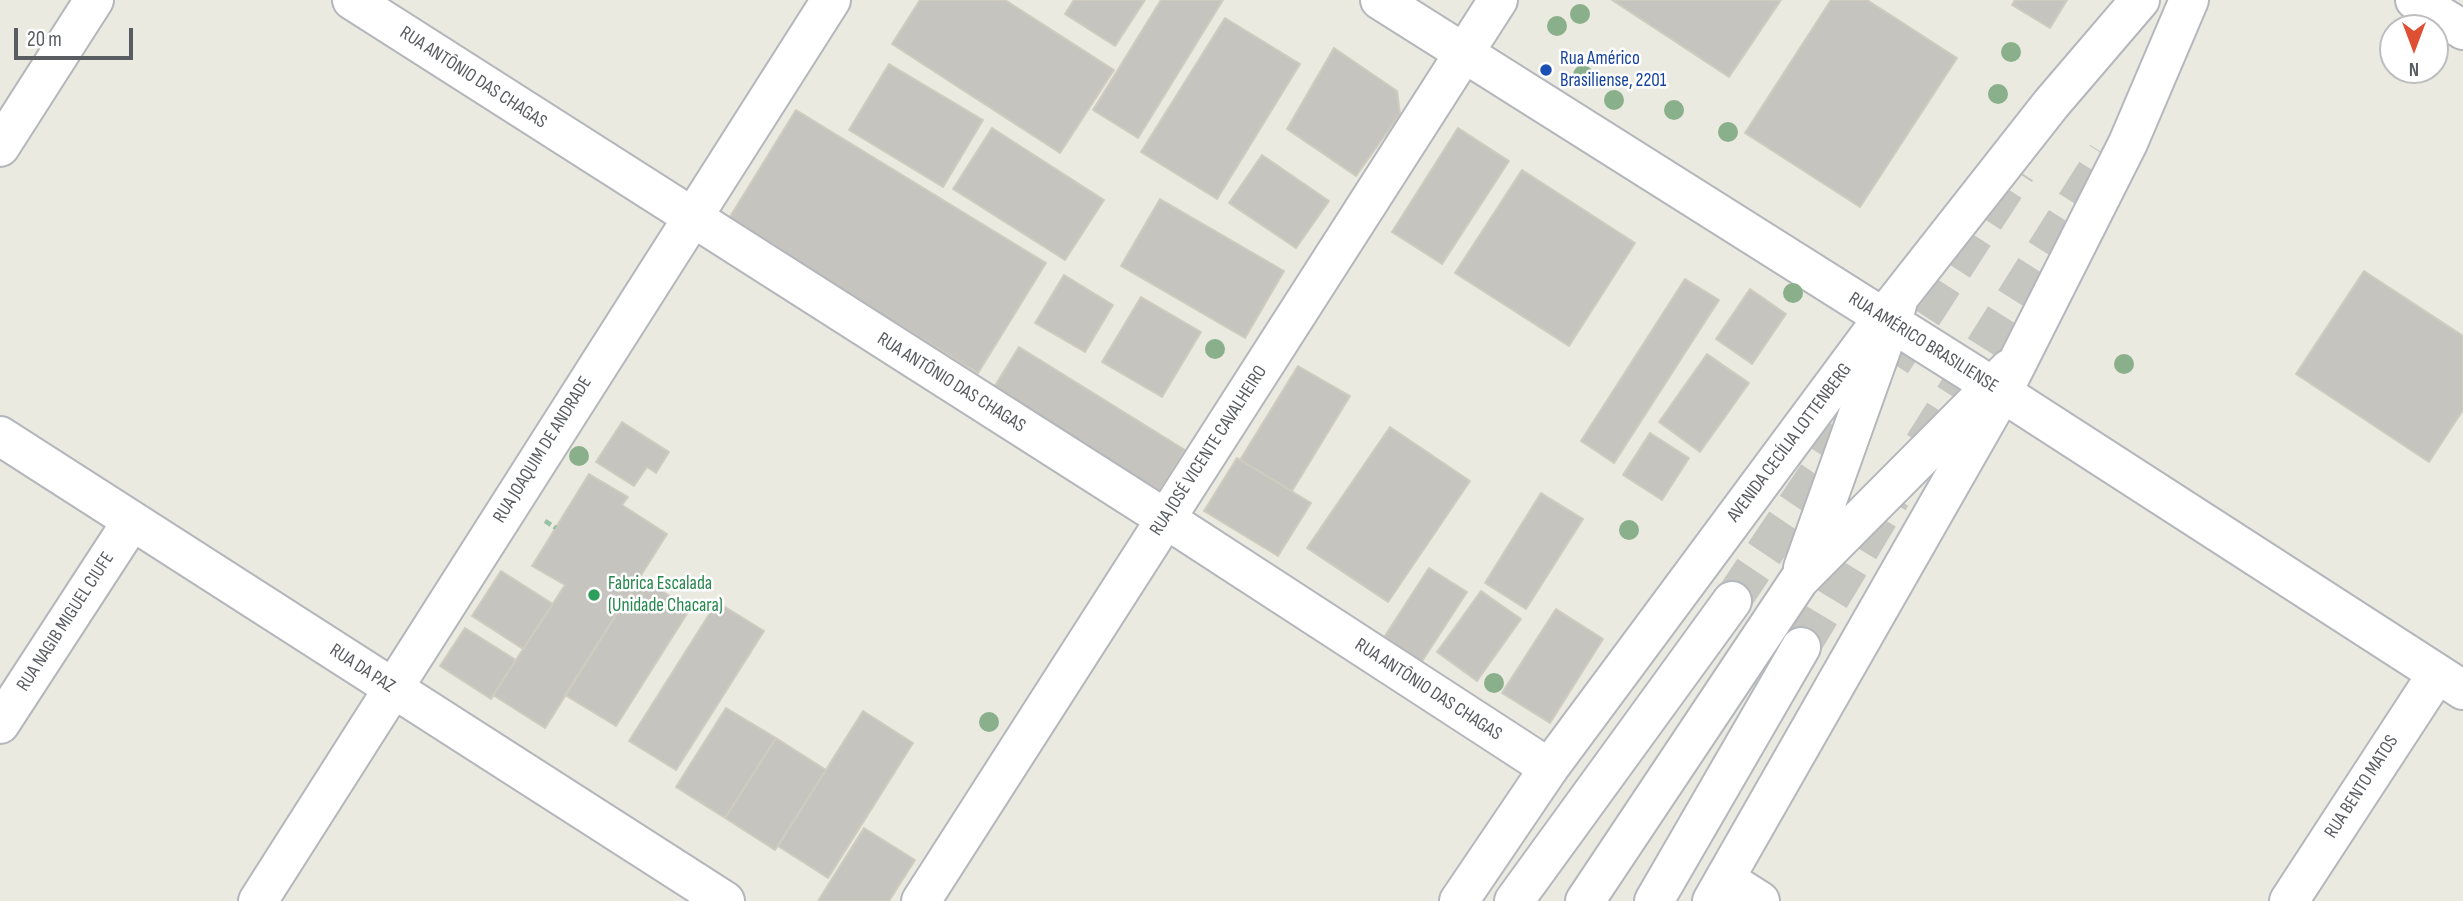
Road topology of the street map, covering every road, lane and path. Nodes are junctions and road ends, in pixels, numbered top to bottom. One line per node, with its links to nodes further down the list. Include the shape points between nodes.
1 (94, 0): 11 (street)
2 (352, 0): 12 (street, RUA ANTÔNIO DAS CHAGAS)
3 (831, 0): 12 (street, RUA JOAQUIM DE ANDRADE)
4 (1380, 0): 10 (street, RUA AMÉRICO BRASILIENSE)
5 (1498, 0): 10 (street, RUA JOSÉ VICENTE CAVALHEIRO)
6 (2140, 0): 13 (street, AVENIDA CECÍLIA LOTTENBERG, via 2052,104)
7 (2189, 0): 14 (street, via 2128,143)
8 (2415, 0): 9 (street)
9 (2463, 30)
10 (1464, 54): 13 (street, RUA AMÉRICO BRASILIENSE); 16 (street, RUA JOSÉ VICENTE CAVALHEIRO)
11 (0, 147)
12 (691, 218): 16 (street, RUA ANTÔNIO DAS CHAGAS); 22 (street, RUA JOAQUIM DE ANDRADE)
13 (1891, 313): 14 (street, RUA AMÉRICO BRASILIENSE); 18 (street); 24 (street, AVENIDA CECÍLIA LOTTENBERG)
14 (2004, 380): 18 (street); 21 (street, RUA AMÉRICO BRASILIENSE); 25 (street)
15 (0, 436): 17 (street, RUA DA PAZ)
16 (1166, 519): 24 (street, RUA ANTÔNIO DAS CHAGAS); 28 (street, RUA JOSÉ VICENTE CAVALHEIRO)
17 (132, 520): 22 (street, RUA DA PAZ); 23 (street, RUA NAGIB MIGUEL CIUFE)
18 (1799, 580): 31 (street)
19 (1732, 601): 30 (street)
20 (1801, 647): 32 (street)
21 (2450, 682): 34 (street, RUA BENTO MATOS)
22 (391, 687): 26 (street, RUA JOAQUIM DE ANDRADE); 27 (street, RUA DA PAZ)
23 (0, 724)
24 (1549, 768): 29 (street, AVENIDA CECÍLIA LOTTENBERG)
25 (1720, 891): 33 (street)
26 (258, 901)
27 (725, 901)
28 (920, 901)
29 (1459, 901)
30 (1514, 901)
31 (1585, 901)
32 (1654, 901)
33 (1760, 901)
34 (2288, 901)

